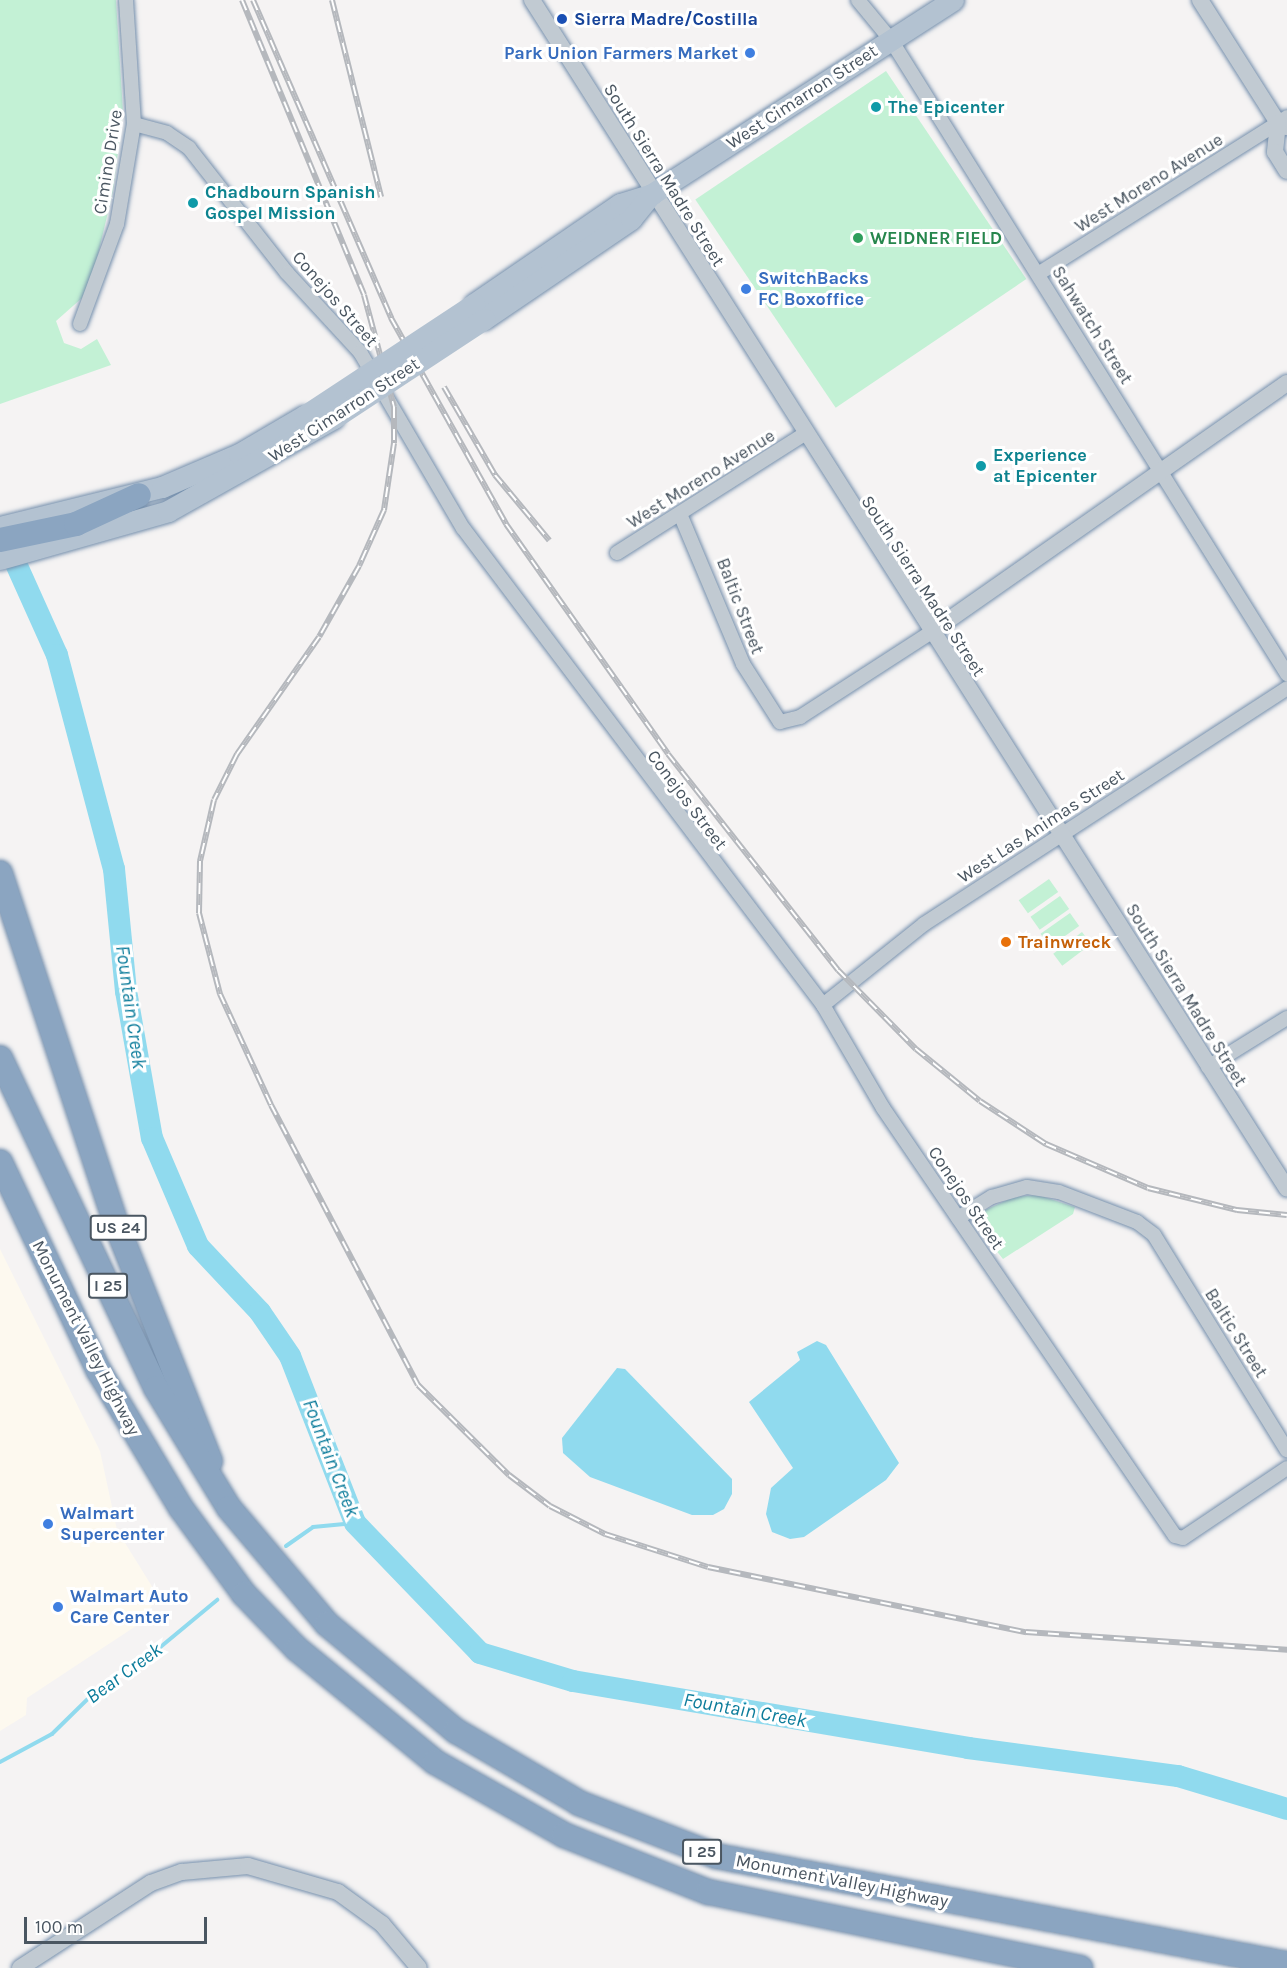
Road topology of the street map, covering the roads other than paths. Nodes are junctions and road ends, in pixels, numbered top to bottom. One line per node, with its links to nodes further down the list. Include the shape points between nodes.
1 (126, 0): 8 (street, Cimino Drive)
2 (532, 0): 10 (street, South Sierra Madre Street)
3 (858, 0): 6 (street, Sahwatch Street)
4 (953, 0): 6 (main road, West Cimarron Street)
5 (1200, 0): 7 (street)
6 (891, 40): 10 (main road, West Cimarron Street); 11 (street, Sahwatch Street)
7 (1284, 122): 9 (street, via 1275,152); 11 (street, West Moreno Avenue)
8 (134, 124): 13 (street, Cimino Drive, via 117,224); 29 (street, Conejos Street, via 167,133 189,148 287,273 360,352 463,528)
9 (1287, 171)
10 (652, 194): 12 (main road, West Cimarron Street, via 620,204); 15 (street, South Sierra Madre Street)
11 (1038, 274): 16 (street, Sahwatch Street, via 1149,448)
12 (479, 311): 17 (main road, West Cimarron Street, bridge, via 239,454); 23 (main road, West Cimarron Street, bridge, via 334,418 209,491 127,527)
13 (80, 324)
14 (1287, 383): 16 (street)
15 (803, 435): 18 (street, West Moreno Avenue); 24 (street, South Sierra Madre Street)
16 (1158, 473): 24 (street); 25 (street, Sahwatch Street)
17 (139, 495): 19 (highway)
18 (680, 514): 22 (street, West Moreno Avenue); 24 (street, Baltic Street, via 722,620 768,709 780,722 800,717)
19 (74, 518): 20 (main road); 21 (highway)
20 (0, 527)
21 (0, 540)
22 (617, 553)
23 (0, 559)
24 (930, 633): 27 (street, South Sierra Madre Street)
25 (1287, 674)
26 (1287, 688): 27 (street, West Las Animas Street)
27 (1061, 834): 29 (street, West Las Animas Street, via 924,924); 32 (street, South Sierra Madre Street)
28 (0, 873): 40 (highway, US 24, via 117,1226)
29 (823, 1005): 36 (street, Conejos Street)
30 (1287, 1018): 32 (street)
31 (0, 1058): 40 (highway, Monument Valley Highway / I 25, via 156,1388)
32 (1208, 1067): 34 (street, South Sierra Madre Street)
33 (0, 1162): 37 (highway, Monument Valley Highway / I 25)
34 (1287, 1189)
35 (0, 1197): 37 (highway)
36 (958, 1218): 38 (street, Baltic Street, via 1011,1190 1044,1188 1119,1213 1154,1235); 39 (street, Conejos Street, via 1175,1536 1183,1538)
37 (64, 1301): 44 (highway, Monument Valley Highway / I 25, via 159,1473 244,1593 338,1687 435,1762 564,1835 708,1892)
38 (1287, 1450)
39 (1287, 1468)
40 (229, 1508): 41 (highway, Monument Valley Highway / I 25, via 327,1624 403,1690 516,1770 614,1819 770,1870)
41 (1287, 1964)
42 (20, 1968): 43 (street, via 151,1883 182,1872 248,1866 338,1892 382,1924)
43 (419, 1968)
44 (1080, 1968)

